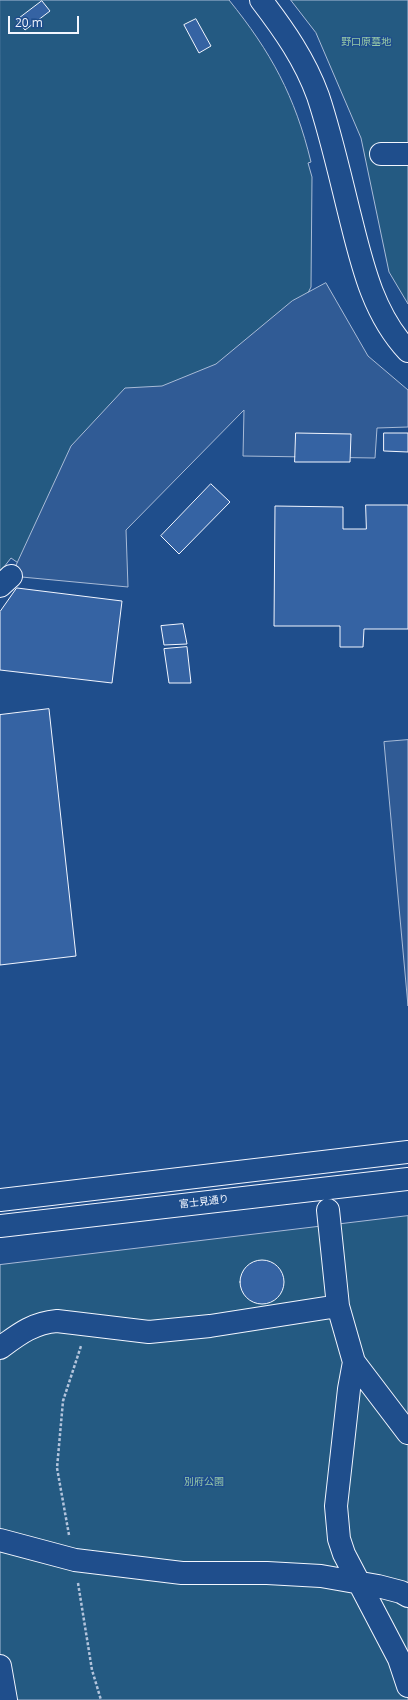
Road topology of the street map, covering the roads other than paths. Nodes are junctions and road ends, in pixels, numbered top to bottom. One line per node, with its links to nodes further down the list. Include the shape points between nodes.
1 (261, 0): 4 (street, via 294,46 312,83 328,128 370,287 387,323)
2 (381, 154): 3 (street)
3 (408, 154)
4 (408, 351)
5 (408, 1152): 7 (street)
6 (408, 1179): 9 (street, 富士見通り)
7 (0, 1200)
8 (328, 1210): 10 (street)
9 (0, 1226)
10 (338, 1306): 11 (street, via 210,1326 149,1332 57,1321 42,1322); 12 (street)
11 (0, 1348)
12 (354, 1362): 13 (street); 16 (street, via 337,1486 336,1520 344,1554)
13 (402, 1415): 14 (street)
14 (408, 1433)
15 (0, 1540): 16 (street, via 75,1560 182,1573 321,1576)
16 (361, 1584): 17 (street, via 378,1586); 19 (street, via 399,1659)
17 (408, 1596)
18 (0, 1666): 20 (street)
19 (408, 1686)
20 (6, 1700)

